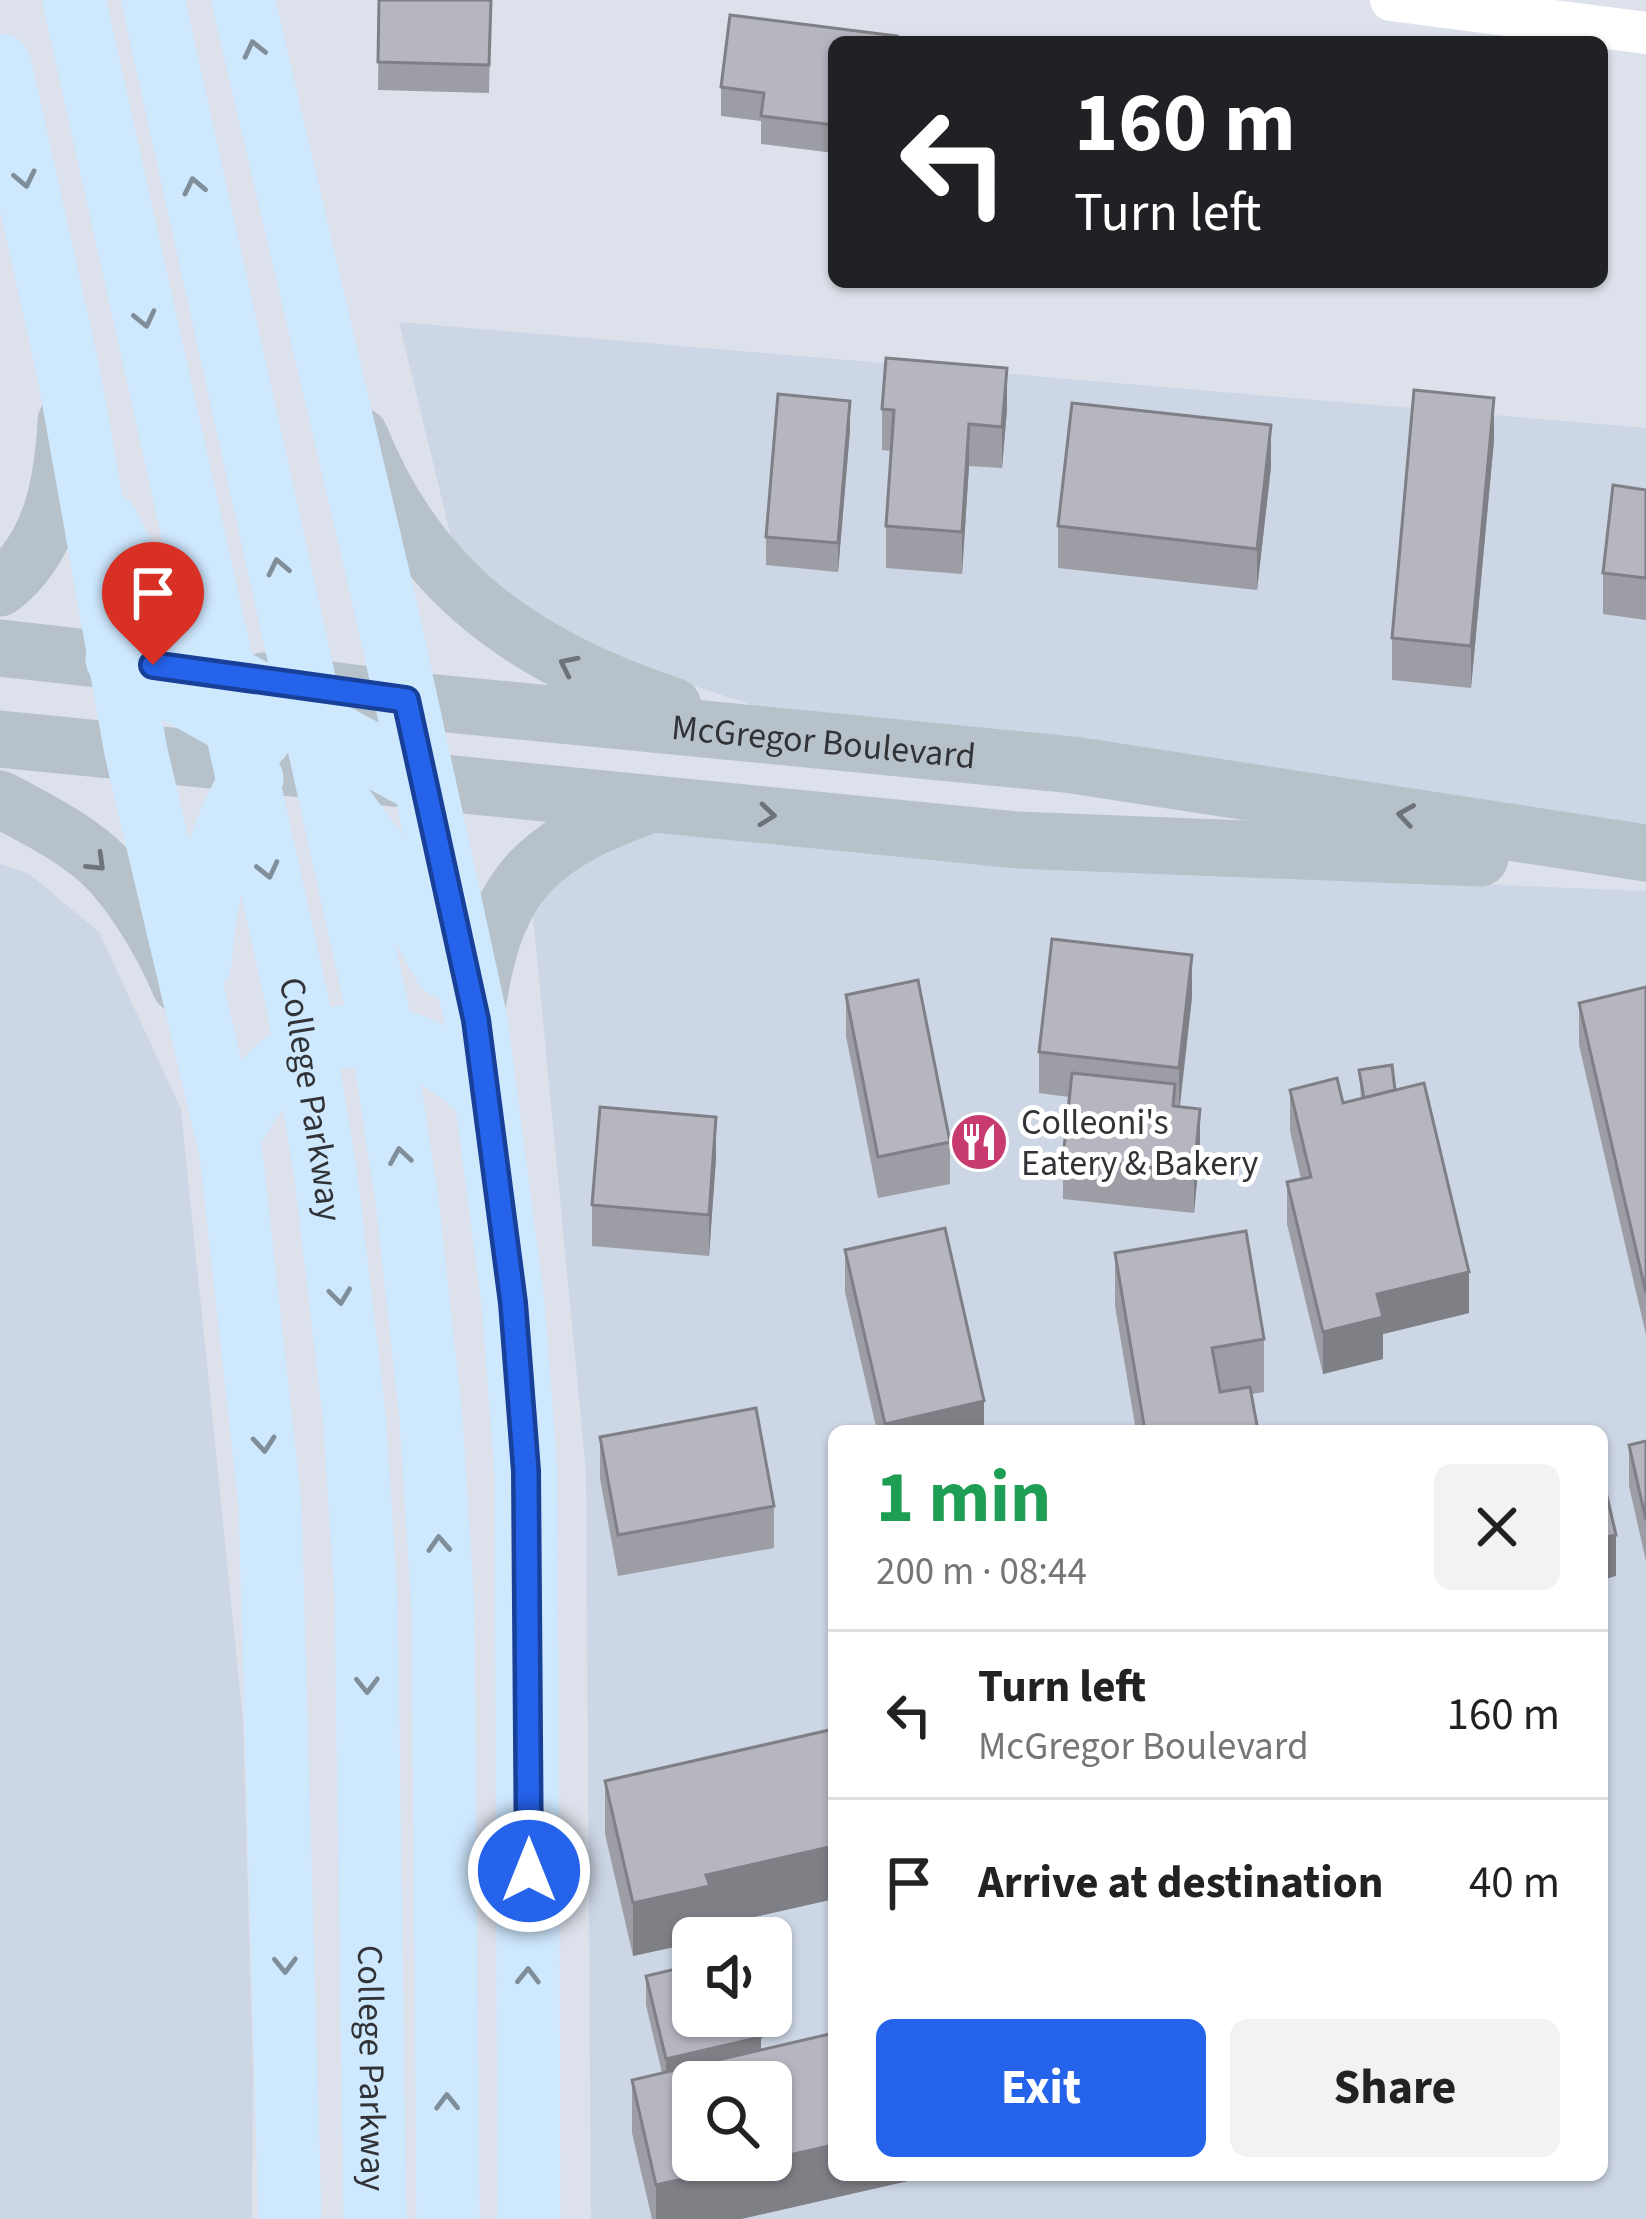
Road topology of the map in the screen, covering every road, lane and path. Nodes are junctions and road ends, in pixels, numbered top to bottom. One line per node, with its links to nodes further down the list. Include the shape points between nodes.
1 (74, 0): 30 (main road, College Parkway, one-way to 30, via 298,1005 326,1177 366,1596)
2 (153, 0): 31 (main road, College Parkway, one-way to 2, via 442,1607 407,1200 377,1012)
3 (243, 0): 7 (main road, one-way to 3)
4 (1390, 0): 5 (street)
5 (1646, 33)
6 (0, 65): 8 (main road, one-way to 8)
7 (317, 327): 8 (main road, via 298,382 267,424 218,446 163,444); 9 (main road); 16 (main road, one-way to 7, via 549,656 466,597 395,507)
8 (69, 375): 10 (main road); 11 (main road, via 56,504 39,542)
9 (352, 460): 14 (main road); 15 (main road, via 339,598)
10 (88, 484): 13 (main road); 15 (main road, via 139,586)
11 (0, 588)
12 (0, 648): 13 (main road)
13 (117, 659): 15 (main road); 18 (main road)
14 (406, 700): 15 (main road); 16 (main road, McGregor Boulevard); 19 (main road)
15 (272, 723): 18 (main road); 19 (main road); 24 (main road, via 218,858); 25 (main road, via 394,876)
16 (756, 734): 22 (main road, McGregor Boulevard, one-way to 16, via 1173,778)
17 (0, 739): 18 (main road)
18 (136, 752): 24 (main road)
19 (424, 783): 21 (main road); 25 (main road)
20 (0, 799): 26 (main road, one-way to 26, via 98,860 156,935)
21 (650, 804): 23 (main road, one-way to 23, via 1016,839); 25 (main road, via 598,823 538,860 485,952)
22 (1646, 853)
23 (1646, 865)
24 (198, 1002): 26 (main road)
25 (476, 1020): 27 (main road)
26 (215, 1078): 28 (main road)
27 (486, 1096): 28 (main road, via 457,1066 408,1042 320,1040 264,1078); 32 (main road, one-way to 27, via 526,1471)
28 (229, 1139): 29 (main road, one-way to 29, via 270,1504)
29 (290, 2219)
30 (375, 2219)
31 (448, 2219)
32 (529, 2219)

